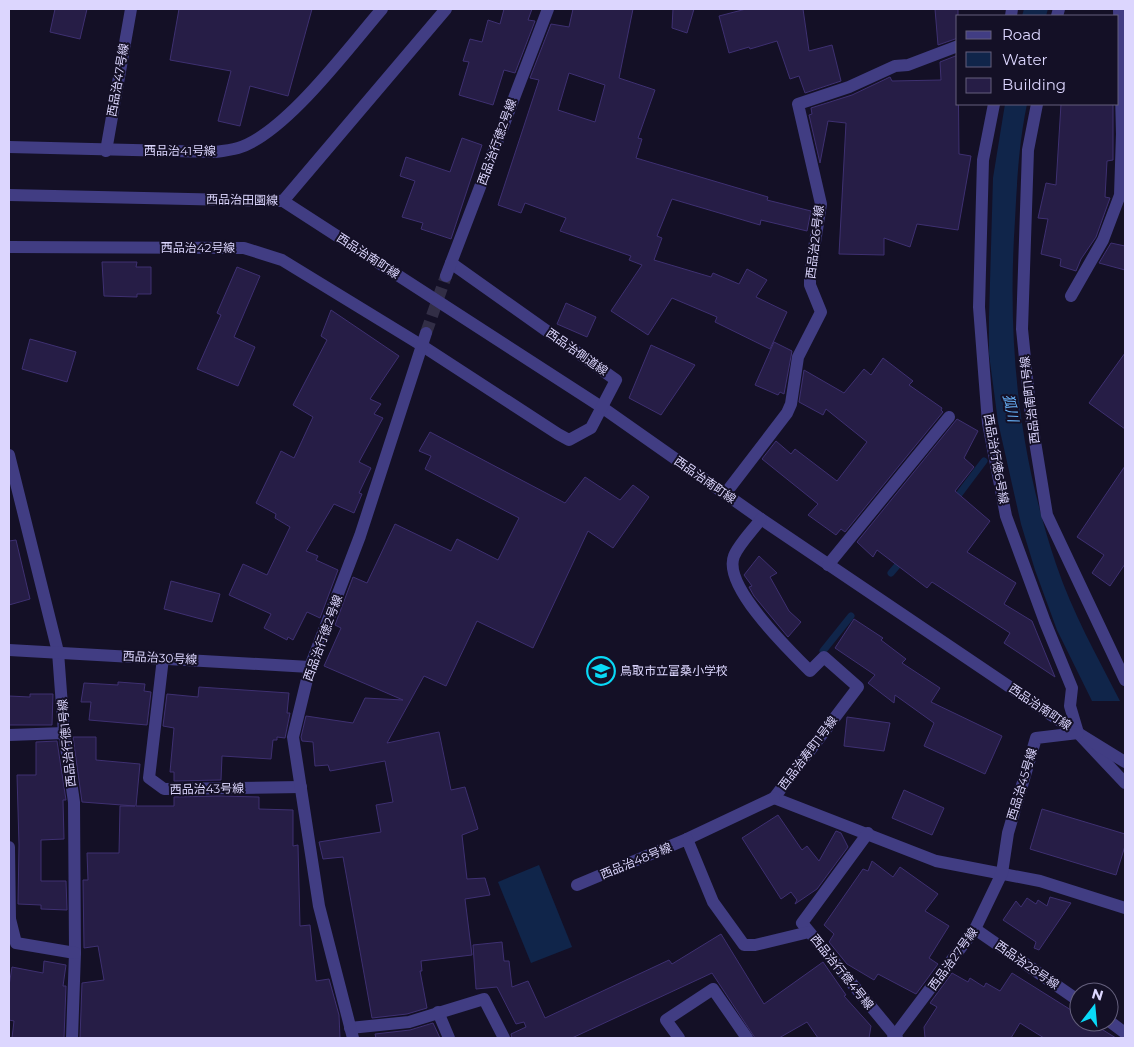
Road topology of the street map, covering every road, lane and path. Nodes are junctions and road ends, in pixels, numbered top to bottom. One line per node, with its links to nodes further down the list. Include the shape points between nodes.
1 (131, 9): 10 (street, 西品治47号線)
2 (382, 9): 10 (street, 西品治41号線, via 290,114 239,148 215,152)
3 (446, 9): 12 (street, 西品治田園線)
4 (548, 9): 14 (street, 西品治行徳2号線)
5 (1119, 9): 16 (street, via 1120,195 1103,240)
6 (956, 47): 21 (street, 西品治26号線, via 908,65 895,66 849,87 798,104 821,204 810,274 810,285 820,312 798,357 787,413)
7 (994, 105): 30 (street, 西品治行徳6号線, via 983,160 979,307 988,423 1006,516 1072,688 1070,706)
8 (1037, 105): 26 (street, 西品治南町1号線, via 1028,150 1022,329 1031,417 1047,515)
9 (9, 147): 10 (street, 西品治41号線)
10 (106, 151)
11 (9, 195): 12 (street, 西品治田園線)
12 (283, 201): 18 (street, 西品治南町線)
13 (9, 247): 17 (street, 西品治42号線, via 244,248 282,260)
14 (452, 263): 15 (street, 西品治行徳2号線); 18 (street, 西品治側道線, via 616,380)
15 (446, 276)
16 (1071, 296)
17 (423, 339): 18 (street, 西品治側道線, via 569,440 591,428); 28 (street, 西品治行徳2号線, via 360,536)
18 (603, 408): 21 (street, 西品治南町線)
19 (948, 417): 23 (street)
20 (9, 455): 25 (street, 西品治行徳1号線)
21 (725, 494): 22 (street, 西品治南町線)
22 (761, 519): 23 (street, 西品治南町線); 36 (street, 西品治寿町1号線, via 733,557 734,577 767,628 810,671 824,657 858,687)
23 (828, 565): 30 (street, 西品治南町線)
24 (9, 650): 25 (street, 西品治30号線)
25 (58, 652): 27 (street, 西品治30号線); 31 (street, 西品治行徳1号線)
26 (1120, 654): 29 (street, 西品治南町1号線)
27 (163, 658): 28 (street, 西品治30号線); 35 (street, 西品治43号線, via 149,778 164,789)
28 (310, 667): 35 (street, 西品治行徳2号線, via 293,737)
29 (1125, 680)
30 (1078, 733): 33 (street, 西品治南町線); 34 (street, 西品治行徳6号線); 40 (street, 西品治45号線, via 1036,738 1008,833)
31 (64, 734): 32 (street); 45 (street, 西品治行徳1号線, via 74,802)
32 (9, 735)
33 (1125, 762)
34 (1125, 783)
35 (301, 787): 48 (street, 西品治行徳2号線, via 319,906)
36 (774, 798): 37 (street, 西品治寿町1号線); 38 (street)
37 (868, 833): 40 (street, 西品治寿町1号線, via 936,861); 44 (street, 西品治行徳4号線, via 802,923)
38 (687, 840): 41 (street, 西品治48号線); 44 (street, 西品治48号線, via 713,902 744,945 755,946)
39 (9, 847): 45 (street, via 10,919 16,943)
40 (1002, 873): 42 (street, 西品治寿町1号線, via 1040,881); 43 (street, 西品治27号線)
41 (577, 885)
42 (1125, 908)
43 (975, 929): 46 (street, 西品治28号線); 54 (street, 西品治27号線)
44 (809, 932): 54 (street, 西品治行徳4号線)
45 (75, 953): 49 (street, 西品治行徳1号線)
46 (1069, 994)
47 (438, 1012): 48 (street, via 409,1022); 50 (street); 51 (street, via 484,999)
48 (352, 1033)
49 (72, 1038)
50 (449, 1038)
51 (504, 1038)
52 (679, 1038): 53 (street, via 666,1020 713,989)
53 (747, 1038)
54 (895, 1038)

